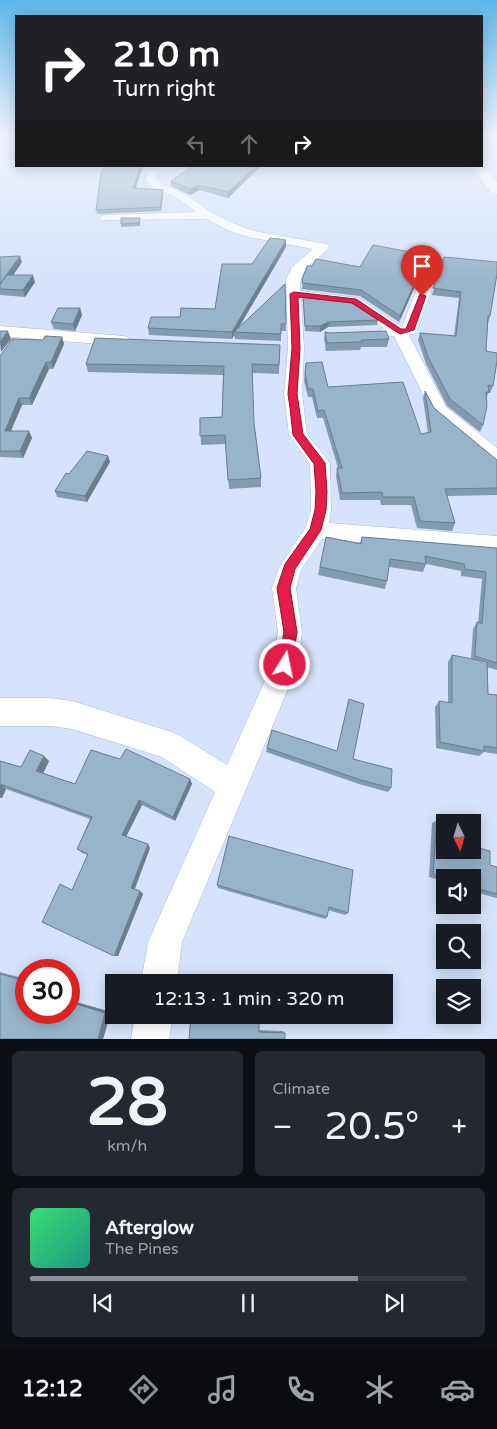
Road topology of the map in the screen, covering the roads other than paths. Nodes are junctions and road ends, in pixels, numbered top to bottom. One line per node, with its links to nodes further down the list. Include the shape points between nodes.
1 (157, 185): 2 (street, via 183,197)
2 (208, 215): 3 (street); 5 (street, via 252,234 323,247 294,274)
3 (106, 218)
4 (434, 263): 7 (street, via 411,328)
5 (294, 294): 7 (street, via 354,301); 11 (street)
6 (0, 331): 9 (street)
7 (400, 332): 8 (street); 12 (street, via 439,410)
8 (373, 333)
9 (138, 341)
10 (276, 347): 11 (street)
11 (296, 348): 13 (street, via 293,394 298,435 320,463 321,510)
12 (496, 453)
13 (316, 530): 14 (street); 16 (street, via 290,568 284,588 290,632 285,665)
14 (497, 545)
15 (0, 712): 16 (street, via 72,715 168,745)
16 (232, 786): 17 (street, via 165,942)
17 (160, 974)
18 (152, 1024): 19 (street)
19 (150, 1039)

